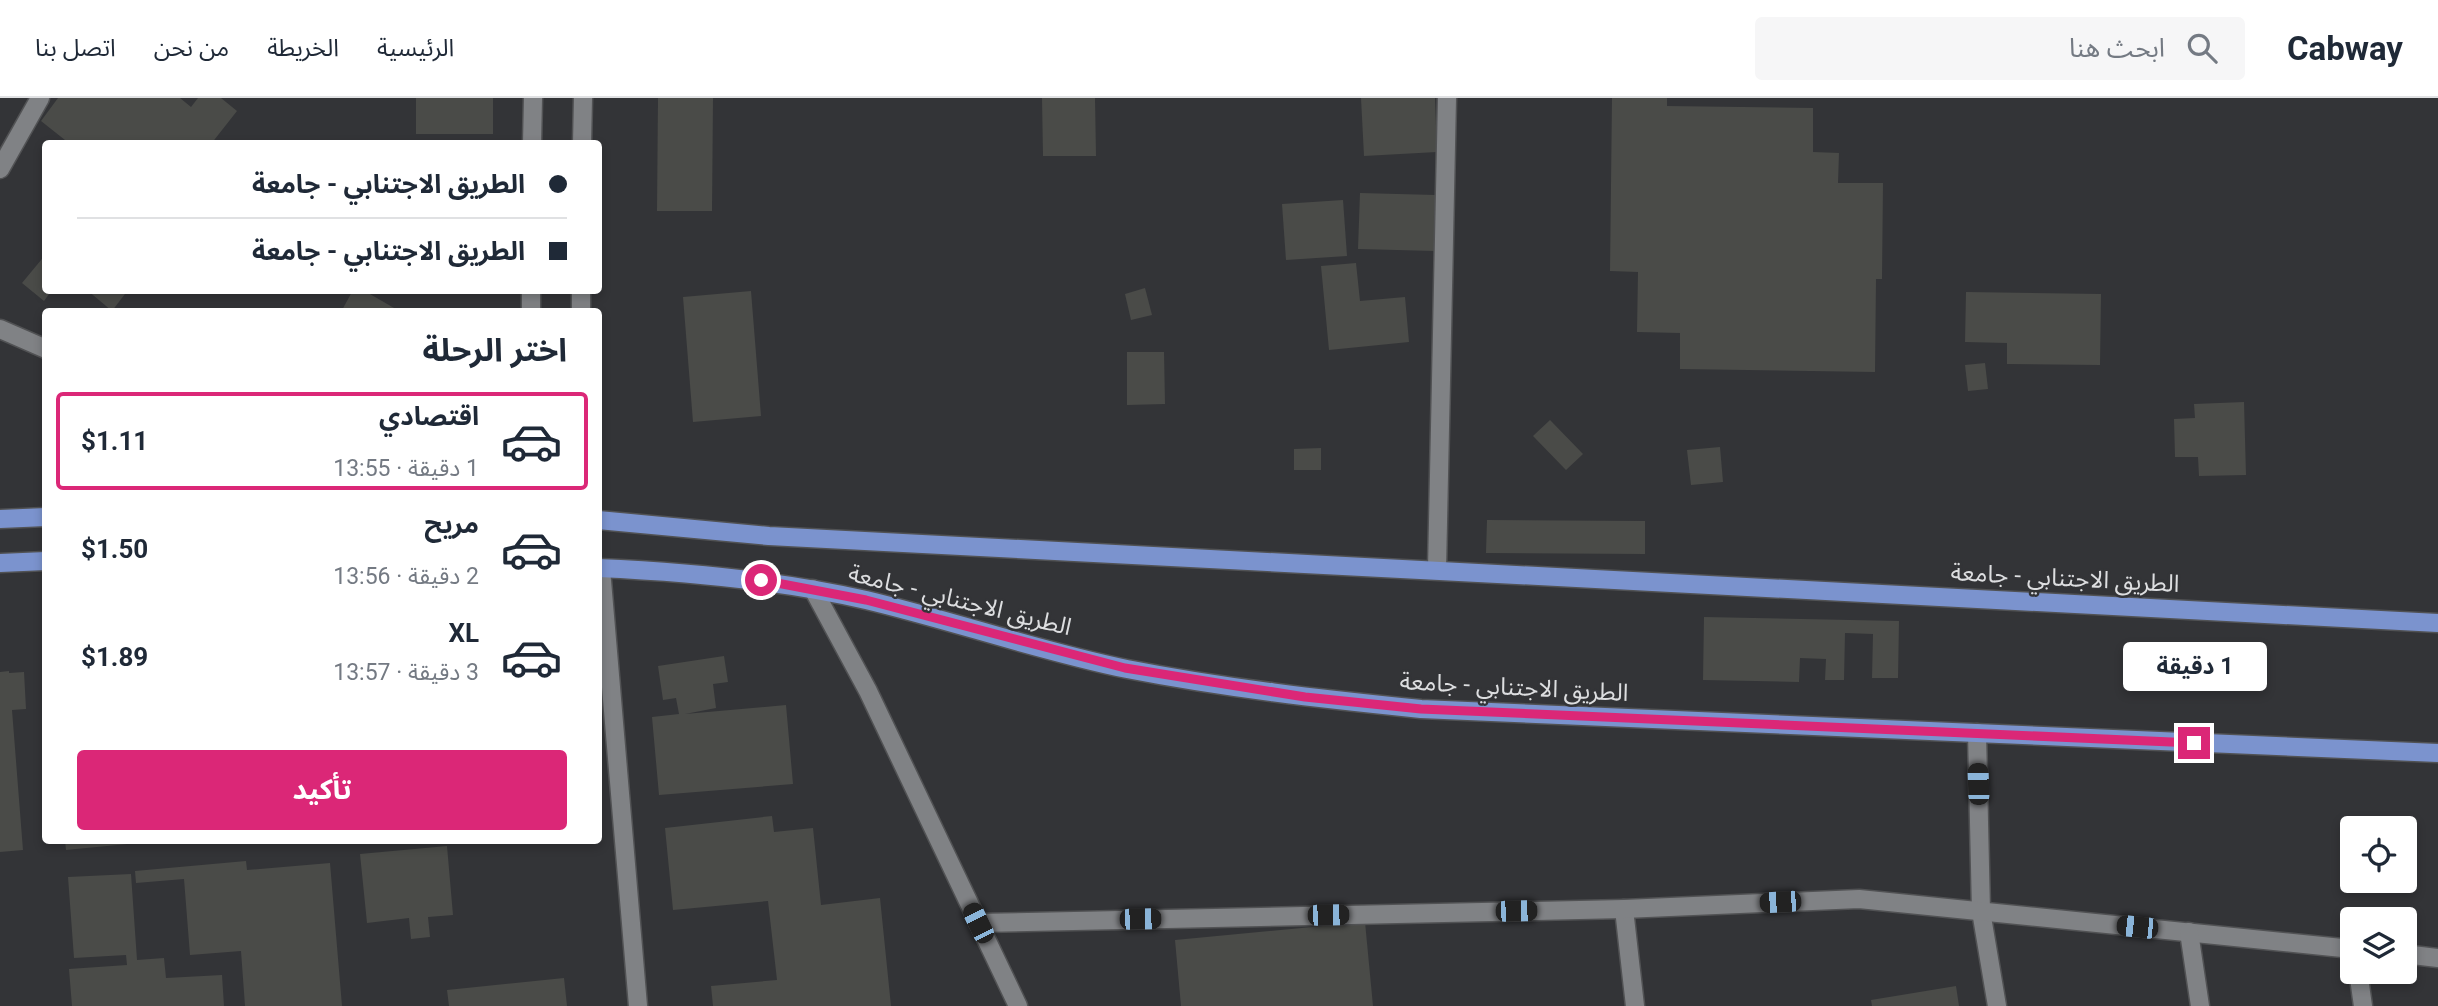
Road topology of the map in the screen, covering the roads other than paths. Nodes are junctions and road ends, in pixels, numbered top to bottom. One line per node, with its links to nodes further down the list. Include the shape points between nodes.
1 (40, 98): 7 (street)
2 (533, 98): 5 (street)
3 (583, 98): 6 (street)
4 (1447, 98): 16 (street)
5 (532, 140)
6 (582, 140)
7 (0, 169)
8 (0, 329): 9 (street)
9 (42, 347)
10 (42, 517): 11 (main road)
11 (0, 519)
12 (602, 520): 16 (main road, الطريق الاجتنابي - جامعة, via 769,536)
13 (42, 561): 14 (main road)
14 (0, 563)
15 (602, 565): 17 (main road, الطريق الاجتنابي - جامعة)
16 (1437, 569): 19 (main road, الطريق الاجتنابي - جامعة)
17 (813, 589): 20 (main road, الطريق الاجتنابي - جامعة, via 1125,668 1305,697 1421,709); 24 (street, via 868,691)
18 (602, 599): 30 (street)
19 (2438, 623)
20 (1977, 733): 21 (main road, الطريق الاجتنابي - جامعة); 23 (street)
21 (2438, 753)
22 (1624, 909): 23 (street, via 1859,898); 24 (street); 32 (street)
23 (1981, 911): 25 (street); 33 (street)
24 (978, 923): 31 (street)
25 (2189, 932): 26 (street); 34 (street)
26 (2340, 948)
27 (2417, 956): 28 (street)
28 (2438, 958)
29 (2360, 984): 35 (street)
30 (638, 1006)
31 (1018, 1006)
32 (1635, 1006)
33 (1997, 1006)
34 (2200, 1006)
35 (2363, 1006)

